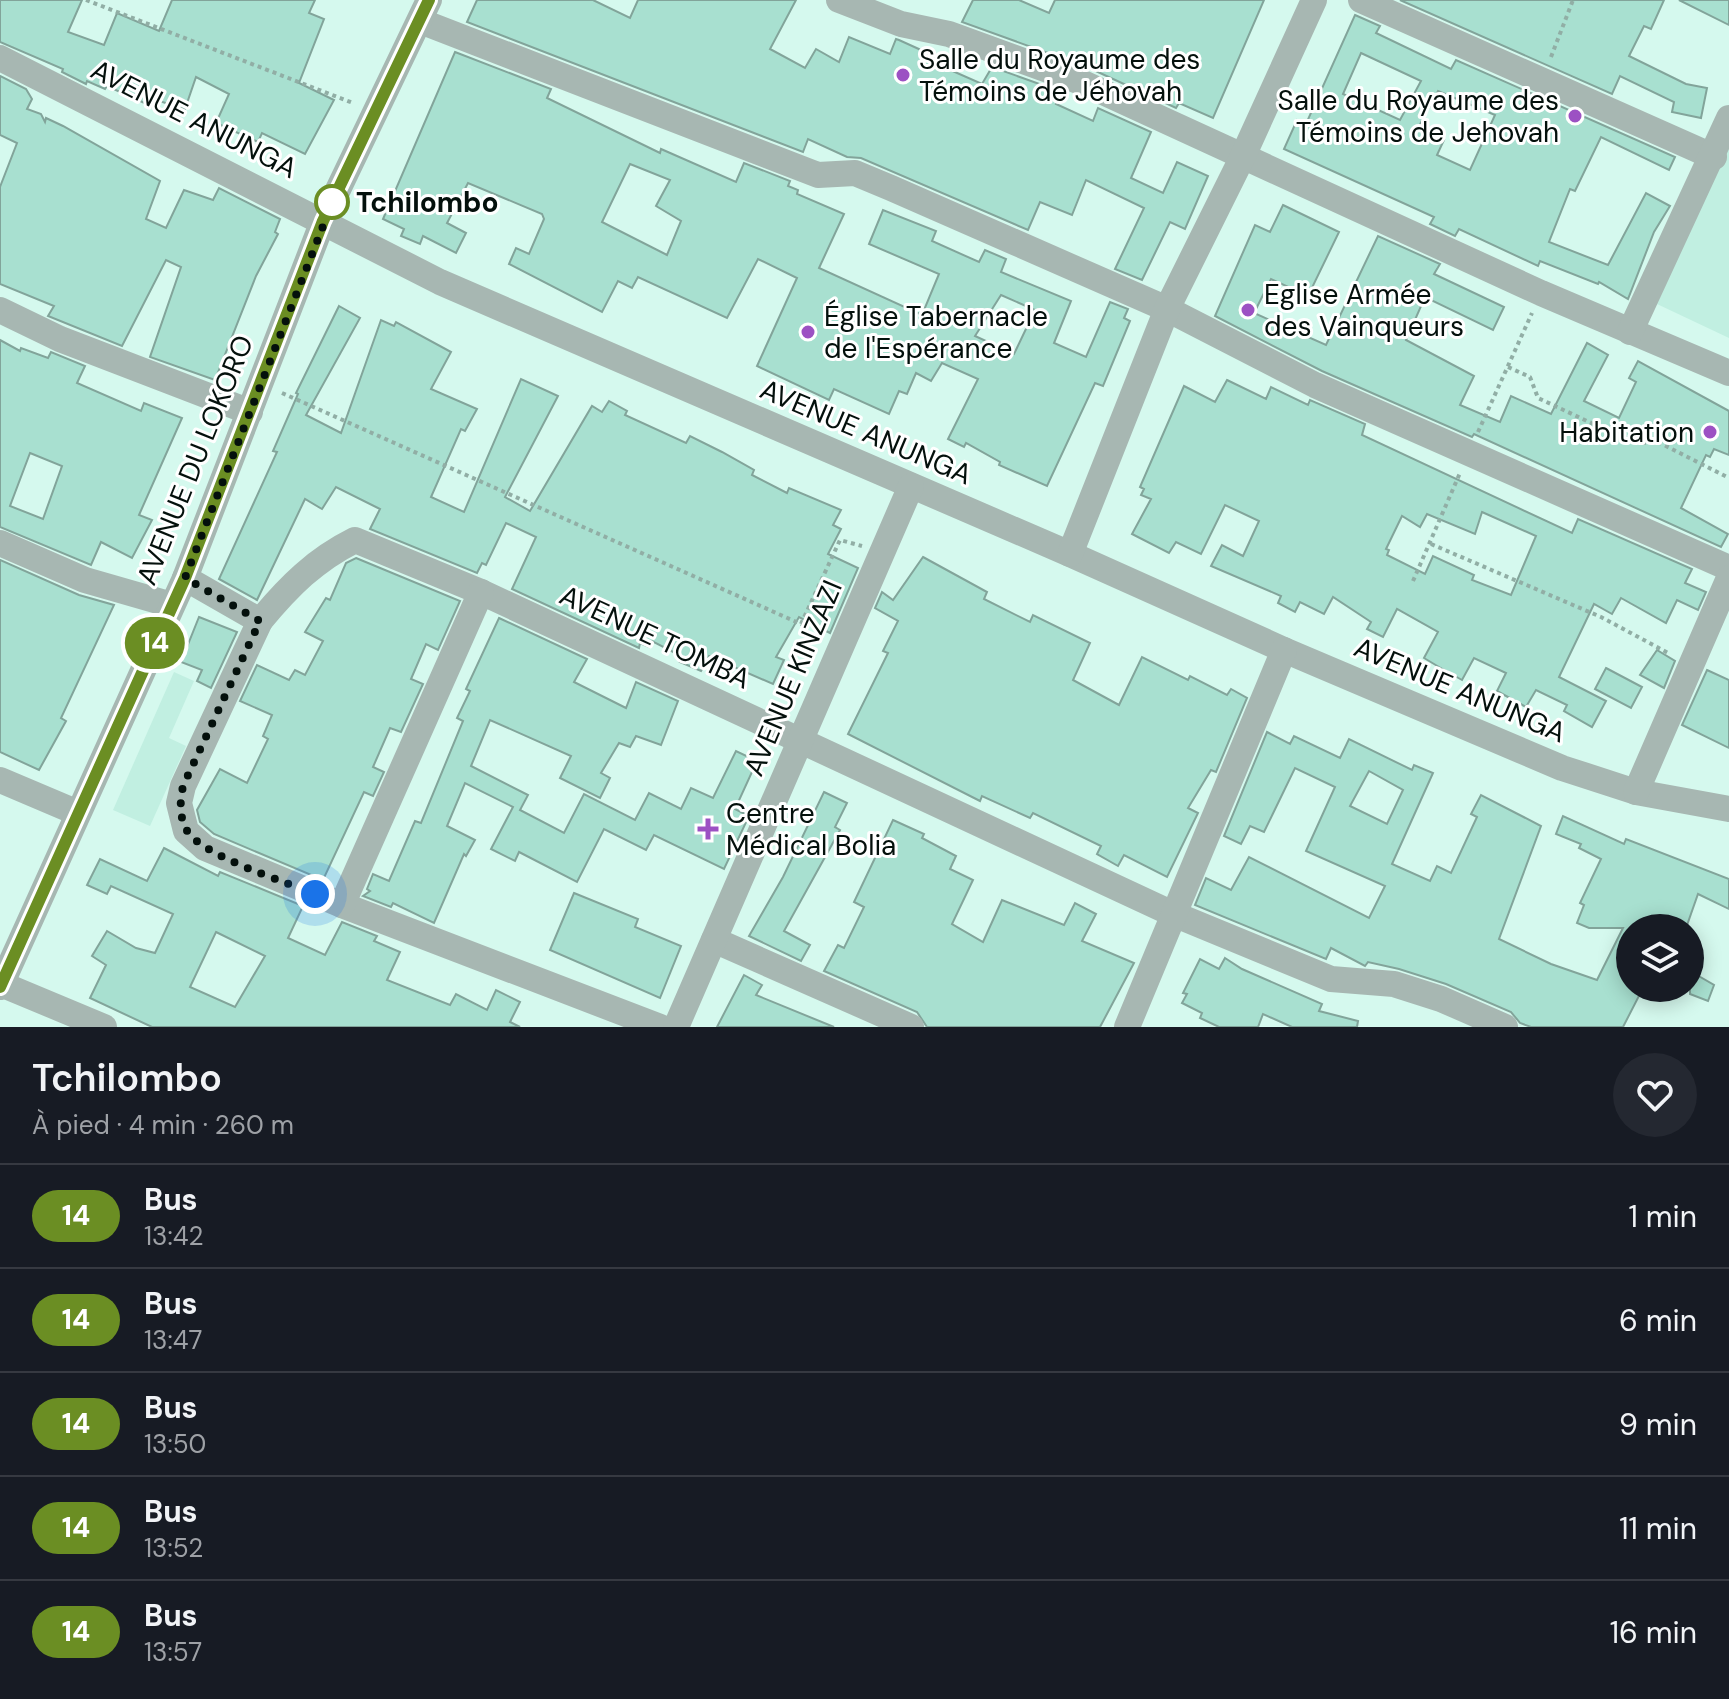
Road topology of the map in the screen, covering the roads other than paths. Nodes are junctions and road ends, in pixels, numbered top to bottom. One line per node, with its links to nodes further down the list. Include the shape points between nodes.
1 (839, 0): 5 (street)
2 (1314, 0): 8 (street)
3 (1361, 0): 9 (street)
4 (424, 10): 10 (street, AVENUE DU LOKORO); 11 (street, via 818,175 855,173)
5 (906, 12): 8 (street, via 949,34 1081,82)
6 (0, 58): 10 (street, AVENUE ANUNGA)
7 (1729, 118): 9 (street)
8 (1243, 156): 11 (street); 13 (street)
9 (1714, 157): 13 (street)
10 (323, 221): 15 (street, AVENUE DU LOKORO); 16 (street, AVENUE ANUNGA, via 440,282)
11 (1167, 309): 18 (street); 19 (street, via 1315,385)
12 (0, 310): 15 (street, via 60,339)
13 (1630, 332): 14 (street)
14 (1729, 373)
15 (250, 412): 20 (street, AVENUE DU LOKORO)
16 (911, 486): 18 (street, AVENUE ANUNGA); 26 (street, AVENUE KINZAZI)
17 (0, 543): 23 (street, via 85,580)
18 (1070, 554): 25 (street, AVENUE ANUNGA)
19 (1729, 568)
20 (185, 578): 23 (street, AVENUE DU LOKORO); 24 (street)
21 (1729, 578): 28 (street)
22 (481, 592): 24 (street, AVENUE TOMBA, via 355,540 325,554 291,583); 26 (street, AVENUE TOMBA); 31 (street)
23 (172, 605): 30 (street, AVENUE DU LOKORO)
24 (260, 621): 31 (street, AVENUE TOMBA, via 183,786 179,803 186,831 205,848)
25 (1284, 650): 28 (street, AVENUE ANUNGA, via 1490,739); 32 (street)
26 (803, 740): 32 (street, AVENUE TOMBA); 33 (street, AVENUE KINZAZI)
27 (0, 780): 30 (street)
28 (1636, 792): 29 (street, AVENUE ANUNGA)
29 (1729, 809)
30 (78, 813): 34 (street, AVENUE DU LOKORO)
31 (342, 905): 36 (street, AVENUE TOMBA)
32 (1171, 913): 39 (street); 40 (street, AVENUE TOMBA, via 1331,979 1394,984)
33 (714, 940): 37 (street, AVENUE KINZAZI); 38 (street)
34 (1, 985): 35 (street)
35 (104, 1027)
36 (660, 1027)
37 (676, 1027)
38 (911, 1027)
39 (1127, 1027)
40 (1505, 1027)

